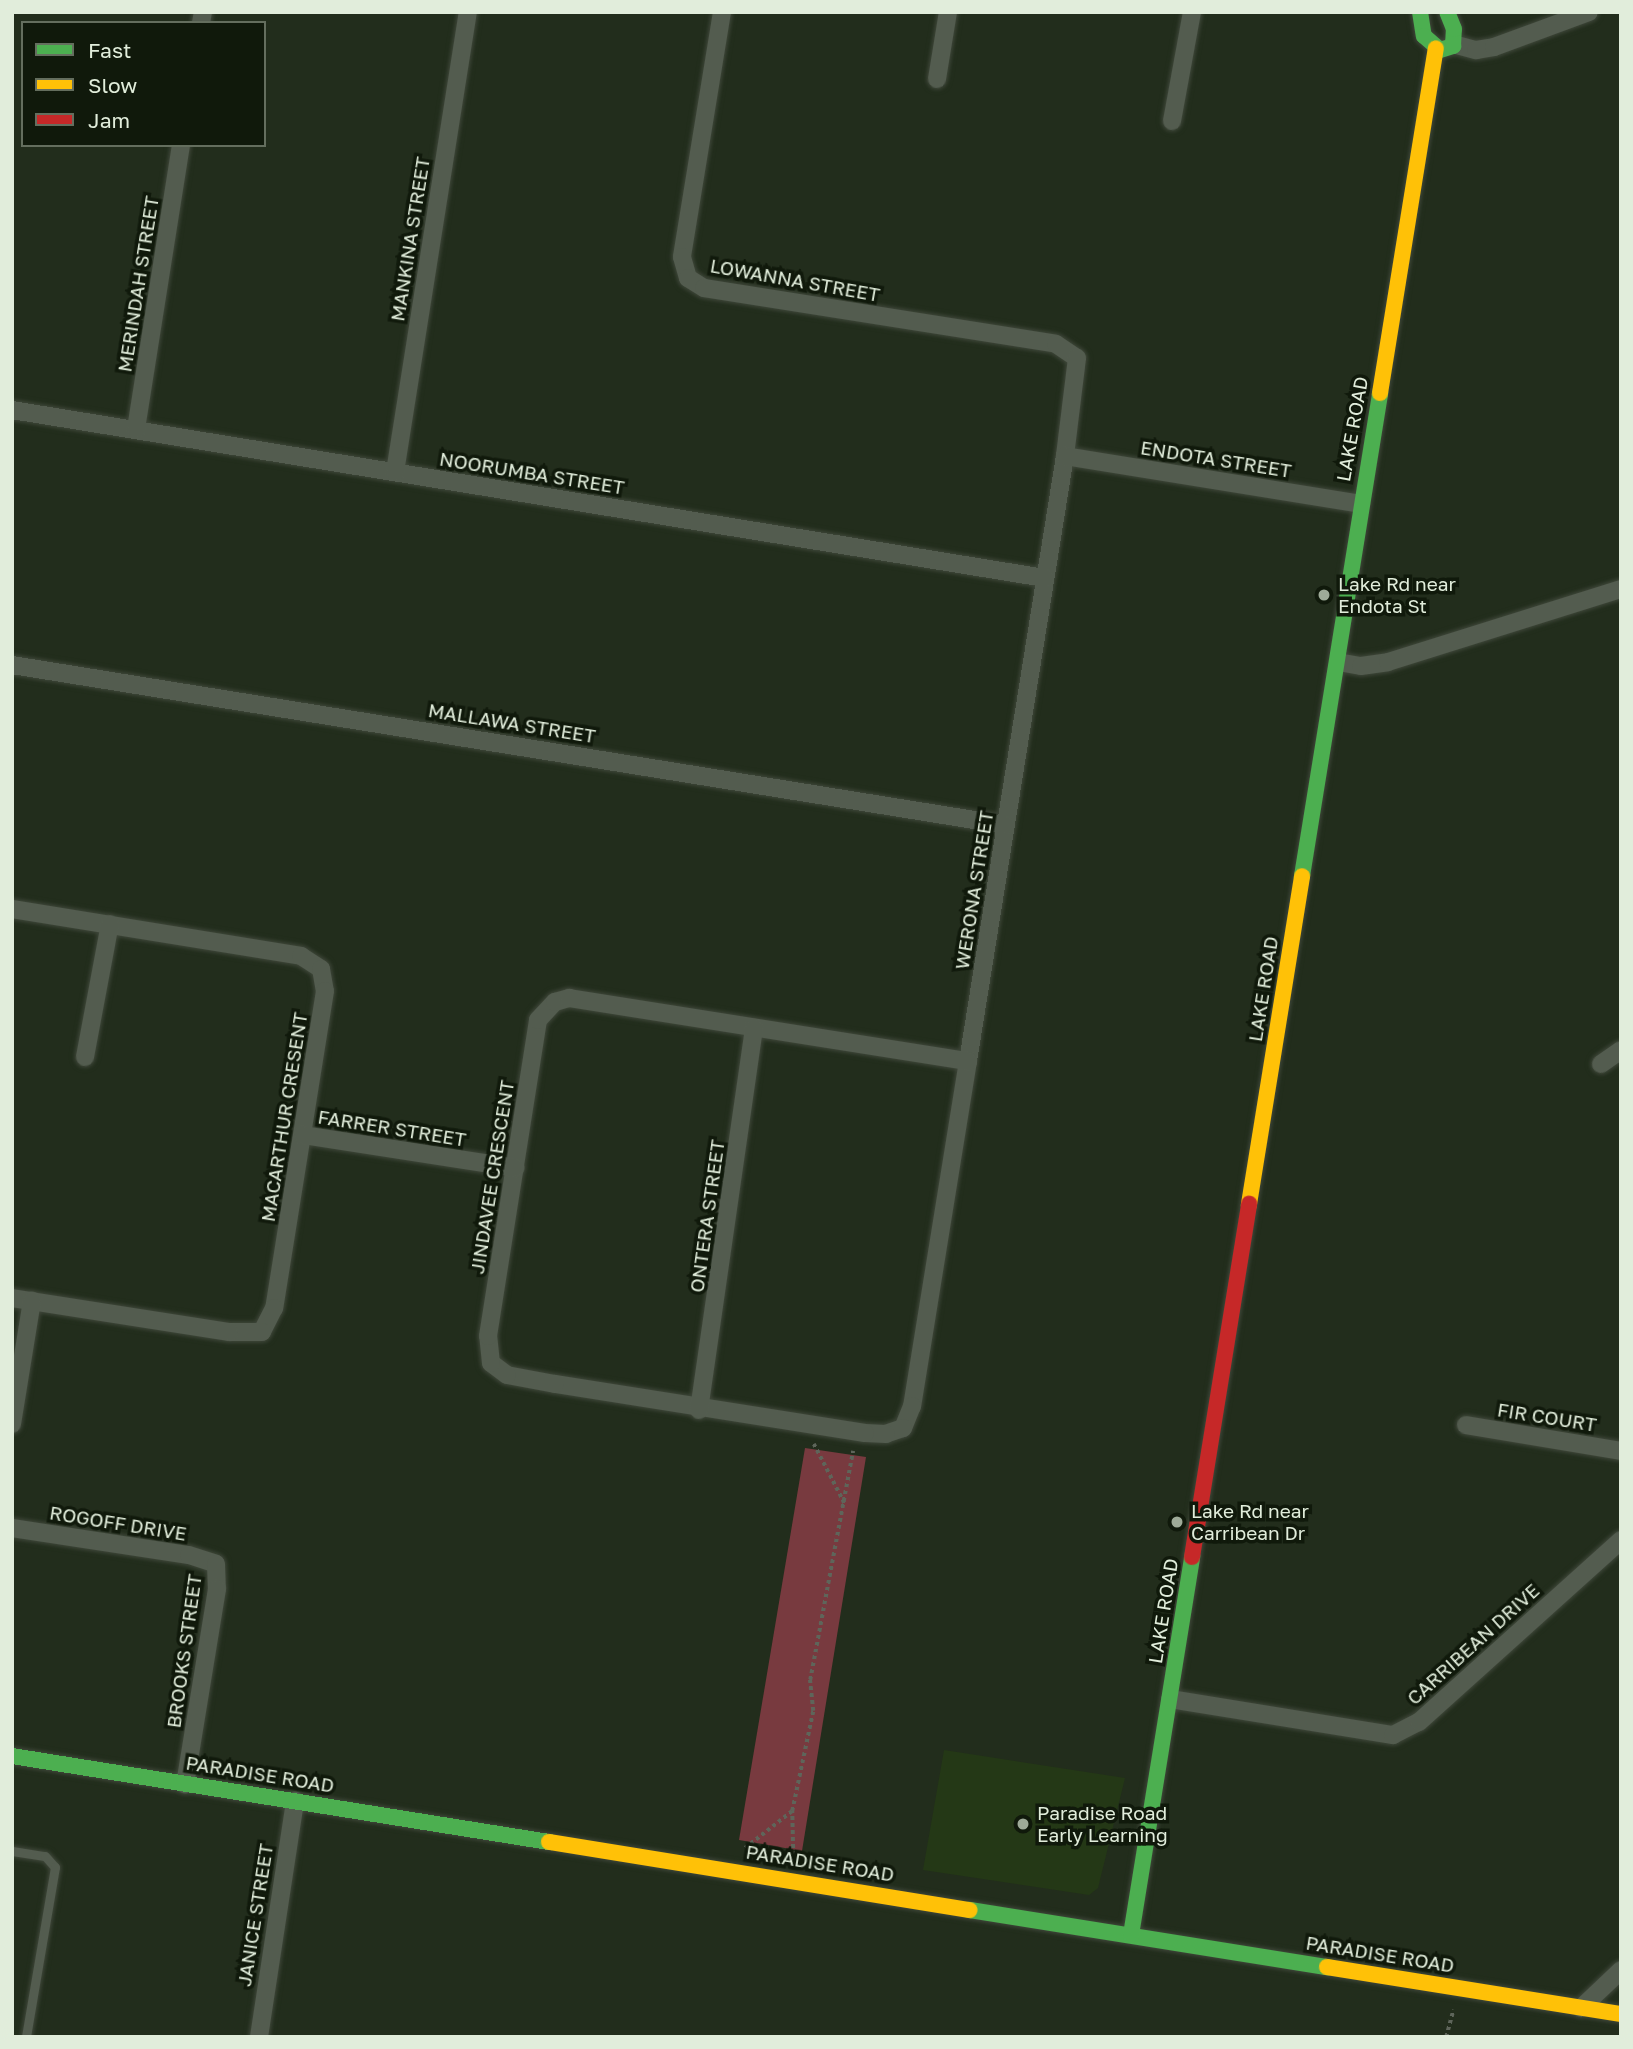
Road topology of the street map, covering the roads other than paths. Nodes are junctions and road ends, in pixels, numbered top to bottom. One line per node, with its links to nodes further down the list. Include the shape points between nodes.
1 (468, 12): 16 (street, MANKINA STREET)
2 (722, 12): 12 (street, LOWANNA STREET, via 682,257 688,278 704,288 1056,344)
3 (948, 12): 9 (street)
4 (1192, 12): 10 (street)
5 (1447, 12): 8 (street, LAKE ROAD, via 1454,29)
6 (1589, 12): 8 (street, via 1493,47)
7 (1417, 13): 8 (street, via 1424,36)
8 (1444, 46): 17 (street, LAKE ROAD)
9 (937, 79)
10 (1172, 121)
11 (181, 147): 14 (street, MERINDAH STREET)
12 (1077, 358): 15 (street, WERONA STREET)
13 (12, 410): 14 (street, NOORUMBA STREET)
14 (136, 429): 16 (street, NOORUMBA STREET)
15 (1065, 456): 17 (street, ENDOTA STREET); 18 (street, WERONA STREET)
16 (395, 472): 18 (street, NOORUMBA STREET)
17 (1361, 504): 20 (street, LAKE ROAD)
18 (1045, 578): 22 (street, WERONA STREET)
19 (1621, 589): 20 (street, via 1388,662 1361,666)
20 (1338, 662): 42 (street, LAKE ROAD)
21 (12, 665): 22 (street, MALLAWA STREET)
22 (1005, 825): 28 (street, WERONA STREET)
23 (12, 909): 24 (street, MACARTHUR CRESENT)
24 (110, 924): 27 (street); 30 (street, MACARTHUR CRESENT, via 280,951 301,956 321,969 325,991)
25 (754, 1028): 28 (street, JINDAVEE CRESCENT); 31 (street, JINDAVEE CRESCENT, via 569,998 555,1002 538,1020); 34 (street, ONTERA STREET)
26 (1621, 1050): 29 (street)
27 (85, 1057)
28 (968, 1061): 37 (street, WERONA STREET, via 912,1406)
29 (1601, 1064)
30 (303, 1135): 31 (street, FARRER STREET); 33 (street, MACARTHUR CRESENT, via 274,1308 262,1332 229,1332)
31 (515, 1168): 34 (street, JINDAVEE CRESCENT, via 488,1336 491,1363 507,1375)
32 (12, 1298): 33 (street, MACARTHUR CRESENT)
33 (32, 1301): 35 (street)
34 (699, 1410): 37 (street, JINDAVEE CRESCENT, via 865,1433 886,1434)
35 (12, 1424)
36 (1466, 1425): 38 (street, FIR COURT)
37 (903, 1428)
38 (1621, 1451)
39 (12, 1528): 41 (street, ROGOFF DRIVE, via 189,1555)
40 (1621, 1540): 42 (street, CARRIBEAN DRIVE, via 1419,1722 1394,1735)
41 (216, 1564): 44 (street, BROOKS STREET, via 217,1589)
42 (1170, 1699): 47 (street, LAKE ROAD)
43 (12, 1756): 44 (street, PARADISE ROAD)
44 (185, 1784): 45 (street, PARADISE ROAD)
45 (295, 1801): 47 (street, PARADISE ROAD); 52 (street, JANICE STREET)
46 (12, 1851): 51 (lane, via 45,1856 55,1867)
47 (1131, 1935): 49 (street, PARADISE ROAD)
48 (1621, 1970): 49 (street)
49 (1581, 2008): 50 (street, PARADISE ROAD)
50 (1621, 2014)
51 (26, 2037)
52 (258, 2037)

